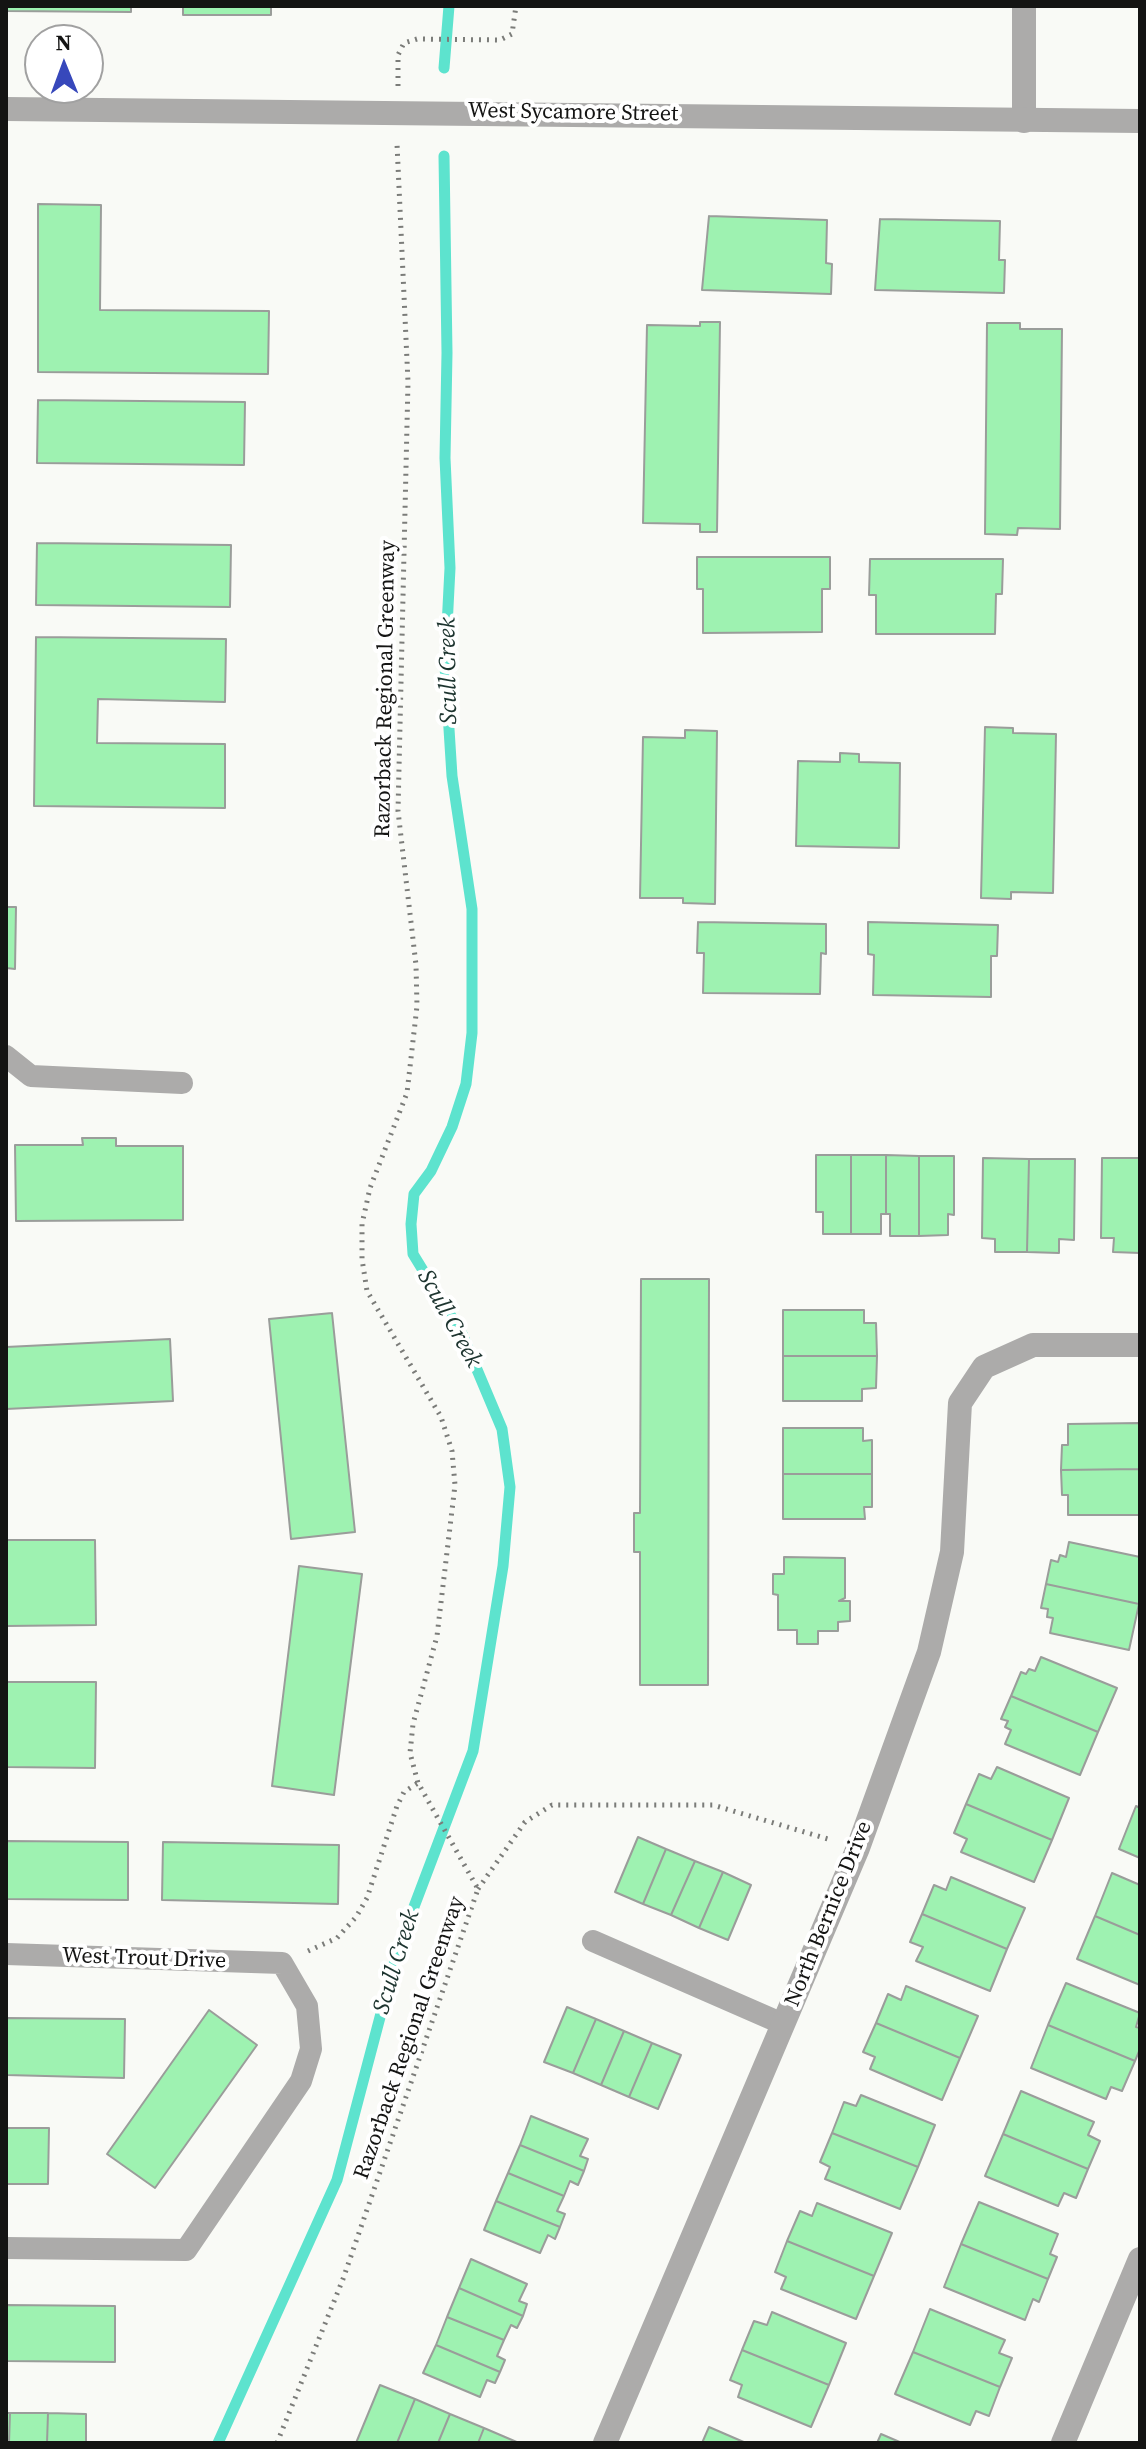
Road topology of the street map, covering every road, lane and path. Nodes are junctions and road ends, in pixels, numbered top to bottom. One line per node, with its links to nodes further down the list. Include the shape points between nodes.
1 (516, 6): 4 (path, Razorback Regional Greenway, via 512,34 500,40 404,43 398,55)
2 (1024, 6): 5 (street)
3 (6, 109): 4 (street, West Sycamore Street)
4 (398, 111): 5 (street, West Sycamore Street); 10 (path, Razorback Regional Greenway, via 408,382 398,811 417,1006 407,1093 370,1188 362,1259 367,1291 441,1417 452,1451 455,1485 437,1636 410,1753)
5 (1024, 121): 6 (street, West Sycamore Street)
6 (1140, 121)
7 (6, 1056): 8 (lane, via 31,1076)
8 (182, 1083)
9 (1140, 1345): 11 (street, North Bernice Drive, via 1033,1345 984,1367 960,1403 952,1552 929,1652)
10 (418, 1783): 12 (path, Razorback Regional Greenway); 15 (path, via 404,1792 397,1806 356,1917 337,1938)
11 (858, 1848): 12 (path, via 713,1805 572,1803 536,1812); 16 (street, North Bernice Drive)
12 (478, 1889): 19 (path, Razorback Regional Greenway, via 343,2279)
13 (593, 1941): 16 (lane)
14 (6, 1954): 15 (lane, West Trout Drive)
15 (282, 1963): 17 (lane, via 307,2006 311,2049 301,2081 186,2250)
16 (783, 2024): 20 (street, North Bernice Drive)
17 (6, 2248)
18 (1140, 2259): 21 (street)
19 (277, 2443)
20 (605, 2443)
21 (1063, 2443)

